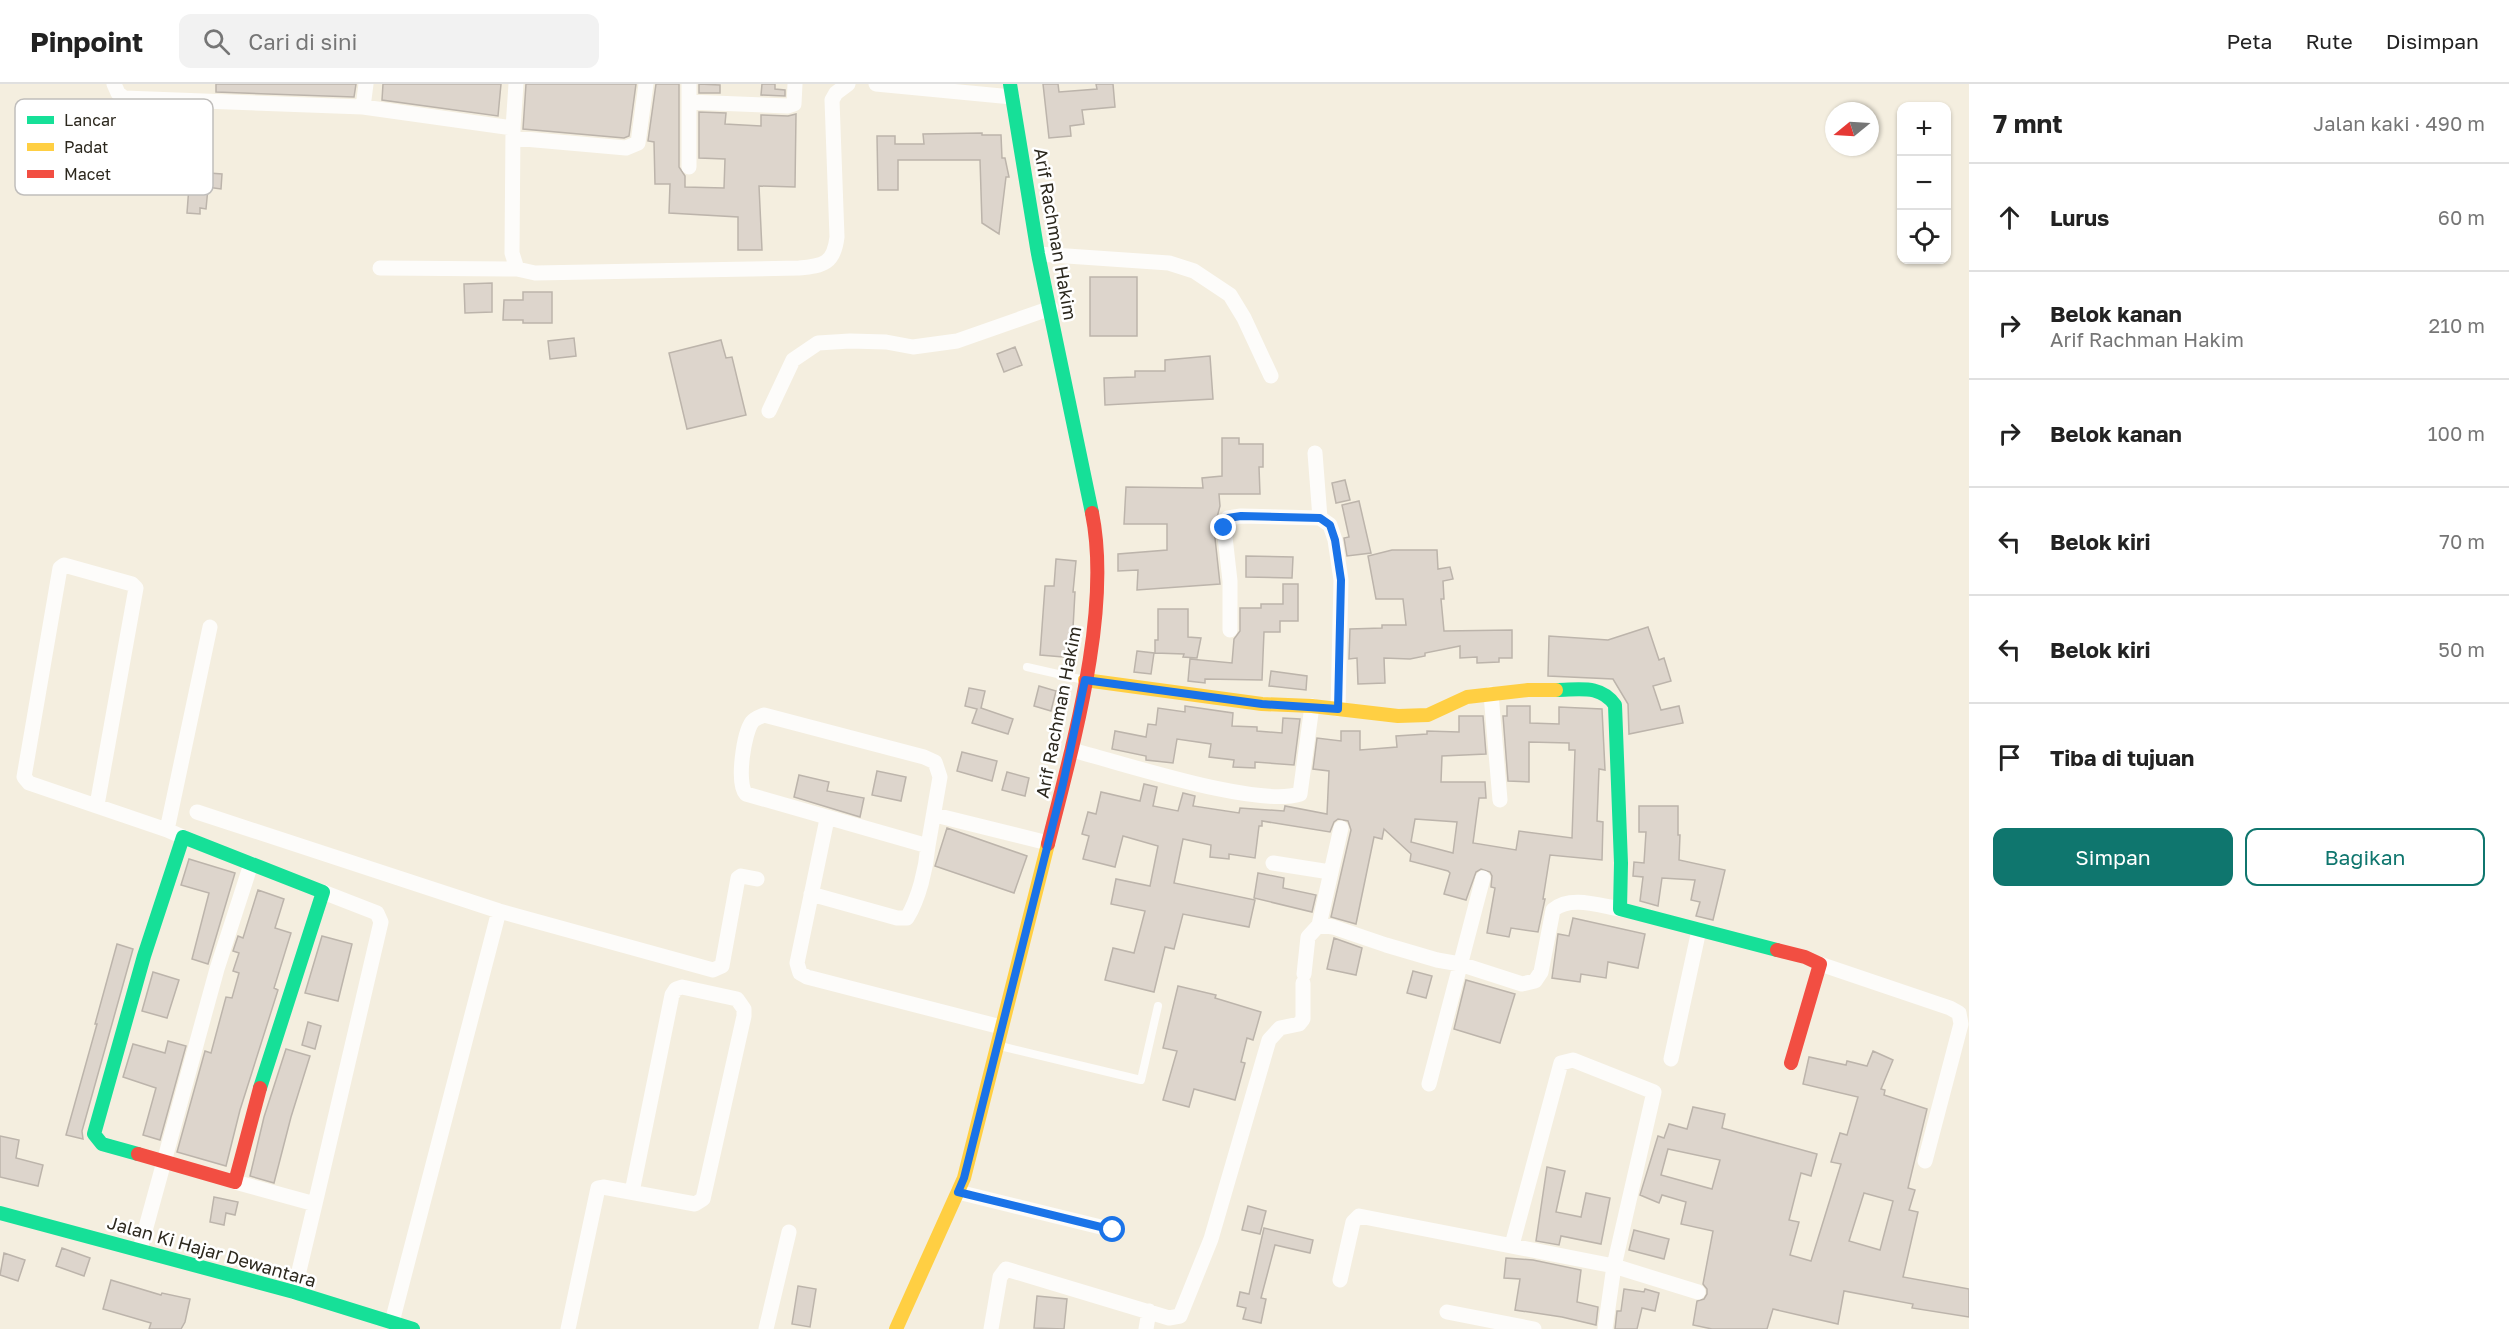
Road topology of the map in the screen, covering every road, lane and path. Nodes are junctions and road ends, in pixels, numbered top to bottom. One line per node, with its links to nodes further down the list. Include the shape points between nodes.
1 (114, 84): 10 (street, via 124,98)
2 (366, 84): 13 (street)
3 (516, 84): 14 (street)
4 (646, 84): 14 (street, via 638,143 626,148)
5 (689, 84): 12 (street)
6 (795, 84): 12 (street, via 794,104 788,106)
7 (846, 84): 18 (street, via 832,100 837,237 835,252 823,263 799,268 535,273)
8 (876, 84): 9 (street)
9 (1011, 91): 16 (street, Arif Rachman Hakim)
10 (151, 99)
11 (213, 101): 13 (street)
12 (689, 102): 15 (street)
13 (363, 107): 14 (street)
14 (513, 133): 18 (street, via 512,253)
15 (689, 167)
16 (1038, 254): 19 (street, Arif Rachman Hakim); 20 (street, via 1169,263 1194,271 1230,295)
17 (380, 268): 18 (street)
18 (517, 269)
19 (1051, 308): 21 (street, via 957,341 913,347 850,340 818,343 793,360); 27 (street, Arif Rachman Hakim, via 1096,531 1095,618)
20 (1270, 376)
21 (769, 411)
22 (1315, 453): 23 (street)
23 (1320, 518): 25 (street, via 1228,518 1224,528); 30 (street, via 1330,525 1341,580)
24 (210, 627): 38 (street)
25 (1230, 630)
26 (1027, 667): 27 (lane)
27 (1085, 680): 29 (street, via 1262,704); 31 (street, Arif Rachman Hakim)
28 (1491, 694): 30 (street, via 1467,697 1428,715); 32 (street); 49 (street, via 1591,690 1607,694 1614,705)
29 (1312, 706): 30 (street); 31 (street, via 1300,794 1293,796 1222,789)
30 (1338, 709)
31 (1071, 750): 40 (street, Arif Rachman Hakim)
32 (1500, 800)
33 (97, 806): 33 (street, via 29,783 24,777 60,568 64,565 136,588); 38 (street)
34 (197, 812): 50 (street)
35 (935, 815): 36 (street, via 940,777 935,762 774,717 757,718 750,726 740,772 742,790); 40 (street); 41 (street)
36 (827, 819): 41 (street); 48 (street)
37 (1341, 828): 44 (street)
38 (167, 830): 39 (street)
39 (183, 837): 43 (street); 63 (street, via 94,1130 95,1139 102,1144)
40 (1048, 843): 57 (street, Arif Rachman Hakim)
41 (928, 846): 48 (street, via 913,909 907,918)
42 (1272, 863): 44 (street)
43 (250, 864): 47 (street); 63 (street)
44 (1330, 872): 51 (street)
45 (1483, 878): 53 (street)
46 (757, 879): 50 (street, via 738,878 722,966 716,970)
47 (323, 892): 64 (street); 67 (street, via 377,913 381,922)
48 (811, 894): 57 (street, via 797,963 804,976)
49 (1620, 909): 52 (street); 53 (street, via 1577,902 1560,904 1553,910 1541,972 1531,983 1511,982)
50 (499, 911): 79 (street)
51 (1319, 925): 53 (street); 80 (street, via 1308,937 1303,1019 1299,1024 1280,1028 1269,1040 1211,1239)
52 (1699, 930): 54 (street); 59 (street)
53 (1461, 964): 61 (street)
54 (1820, 964): 56 (street); 60 (street)
55 (1158, 1006): 58 (lane, via 1141,1080)
56 (1964, 1015): 62 (street)
57 (1001, 1027): 58 (street, Arif Rachman Hakim)
58 (996, 1045): 66 (street, Arif Rachman Hakim)
59 (1671, 1059)
60 (1791, 1063)
61 (1429, 1084)
62 (1925, 1161)
63 (164, 1163): 64 (street); 72 (street)
64 (234, 1182): 67 (street)
65 (632, 1192): 65 (street, via 672,995 682,987 737,999 744,1016 703,1199 695,1204); 82 (street, via 601,1186 596,1189)
66 (958, 1192): 69 (street); 84 (street, Arif Rachman Hakim)
67 (315, 1204): 75 (street)
68 (0, 1213): 72 (street, Jalan Ki Hajar Dewantara)
69 (1113, 1230)
70 (789, 1232): 83 (street)
71 (1512, 1245): 73 (street); 73 (street, via 1561,1063 1573,1060 1654,1092); 74 (street, via 1359,1216 1353,1221)
72 (140, 1250): 75 (street, Jalan Ki Hajar Dewantara)
73 (1614, 1266): 76 (street); 88 (street)
74 (1340, 1280)
75 (294, 1292): 79 (street, Jalan Ki Hajar Dewantara)
76 (1698, 1292)
77 (1149, 1311): 80 (street); 85 (street, via 1006,1269 1000,1277); 86 (street)
78 (1447, 1312): 87 (street)
79 (392, 1323): 81 (street, Jalan Ki Hajar Dewantara)
80 (1179, 1323)
81 (413, 1329)
82 (568, 1329)
83 (766, 1329)
84 (896, 1329)
85 (991, 1329)
86 (1146, 1329)
87 (1534, 1329)
88 (1605, 1329)

